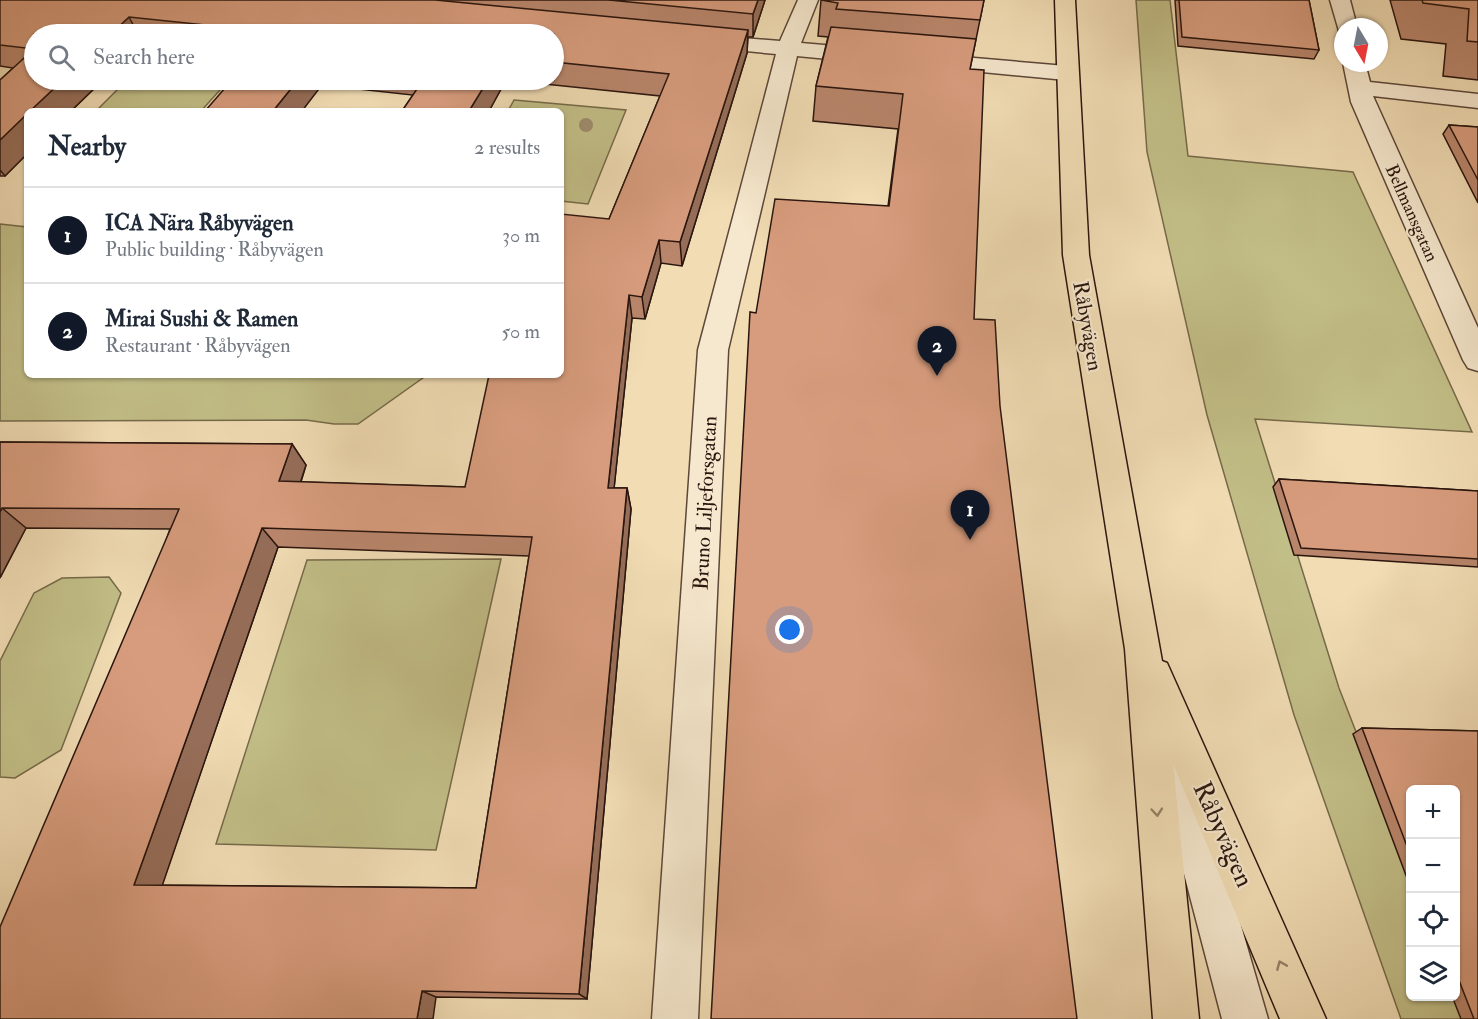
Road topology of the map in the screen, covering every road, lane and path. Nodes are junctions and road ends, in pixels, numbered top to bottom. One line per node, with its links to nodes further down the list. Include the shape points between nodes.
1 (808, 0): 6 (street, Bruno Liljeforsgatan)
2 (1065, 0): 8 (main road, Råbyvägen)
3 (1340, 0): 4 (street)
4 (1344, 18)
5 (688, 39): 6 (street)
6 (788, 50): 8 (street); 13 (street, Bruno Liljeforsgatan, via 713,351)
7 (1356, 72): 9 (street, Bellmansgatan)
8 (1066, 73): 12 (main road, Råbyvägen, via 1076,255)
9 (1360, 88): 10 (street); 11 (street, Bellmansgatan)
10 (1478, 101)
11 (1478, 360)
12 (1143, 649): 14 (main road, Råbyvägen, one-way to 14); 15 (street, Råbyvägen); 16 (main road, Råbyvägen, one-way to 12)
13 (675, 1019)
14 (1176, 1019)
15 (1245, 1019)
16 (1303, 1019)

